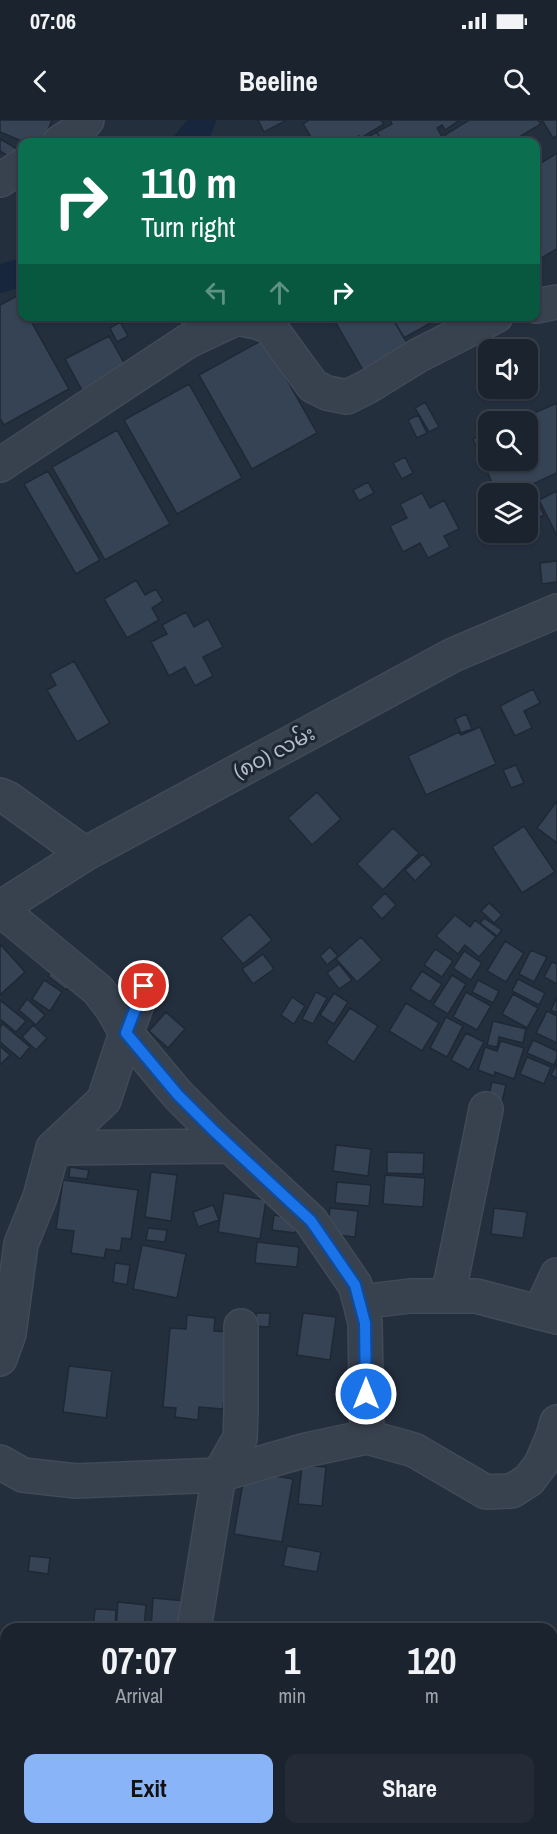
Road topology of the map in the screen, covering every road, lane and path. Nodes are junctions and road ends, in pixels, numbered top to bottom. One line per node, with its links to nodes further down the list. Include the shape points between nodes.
1 (87, 120): 2 (street)
2 (66, 138)
3 (18, 169): 4 (street)
4 (0, 180)
5 (557, 302): 6 (street)
6 (540, 305)
7 (231, 321): 10 (street, via 188,341)
8 (252, 321): 9 (street, via 270,327 313,386 347,397)
9 (486, 321)
10 (0, 465)
11 (557, 611): 13 (street, (၈၀) လမ်း, via 453,655)
12 (0, 795): 13 (street)
13 (85, 854): 14 (street, (၈၀) လမ်း)
14 (0, 909): 16 (street, via 98,990)
15 (144, 986): 16 (street)
16 (126, 1033): 18 (street, via 178,1095); 19 (street, via 104,1100)
17 (486, 1109): 21 (street)
18 (230, 1146): 19 (street); 22 (street, via 311,1221 355,1285)
19 (53, 1148): 25 (street, via 40,1197 21,1244 9,1334)
20 (557, 1275): 23 (street)
21 (448, 1296): 22 (street); 23 (street, via 476,1296)
22 (360, 1302): 27 (street, via 365,1323)
23 (548, 1315)
24 (241, 1326): 29 (street, via 240,1438)
25 (0, 1359)
26 (557, 1422): 27 (street, via 541,1464 529,1480 512,1491 486,1492 414,1450)
27 (367, 1437): 29 (street)
28 (0, 1462): 29 (street, via 23,1474 76,1481)
29 (219, 1475): 30 (street)
30 (195, 1623)

